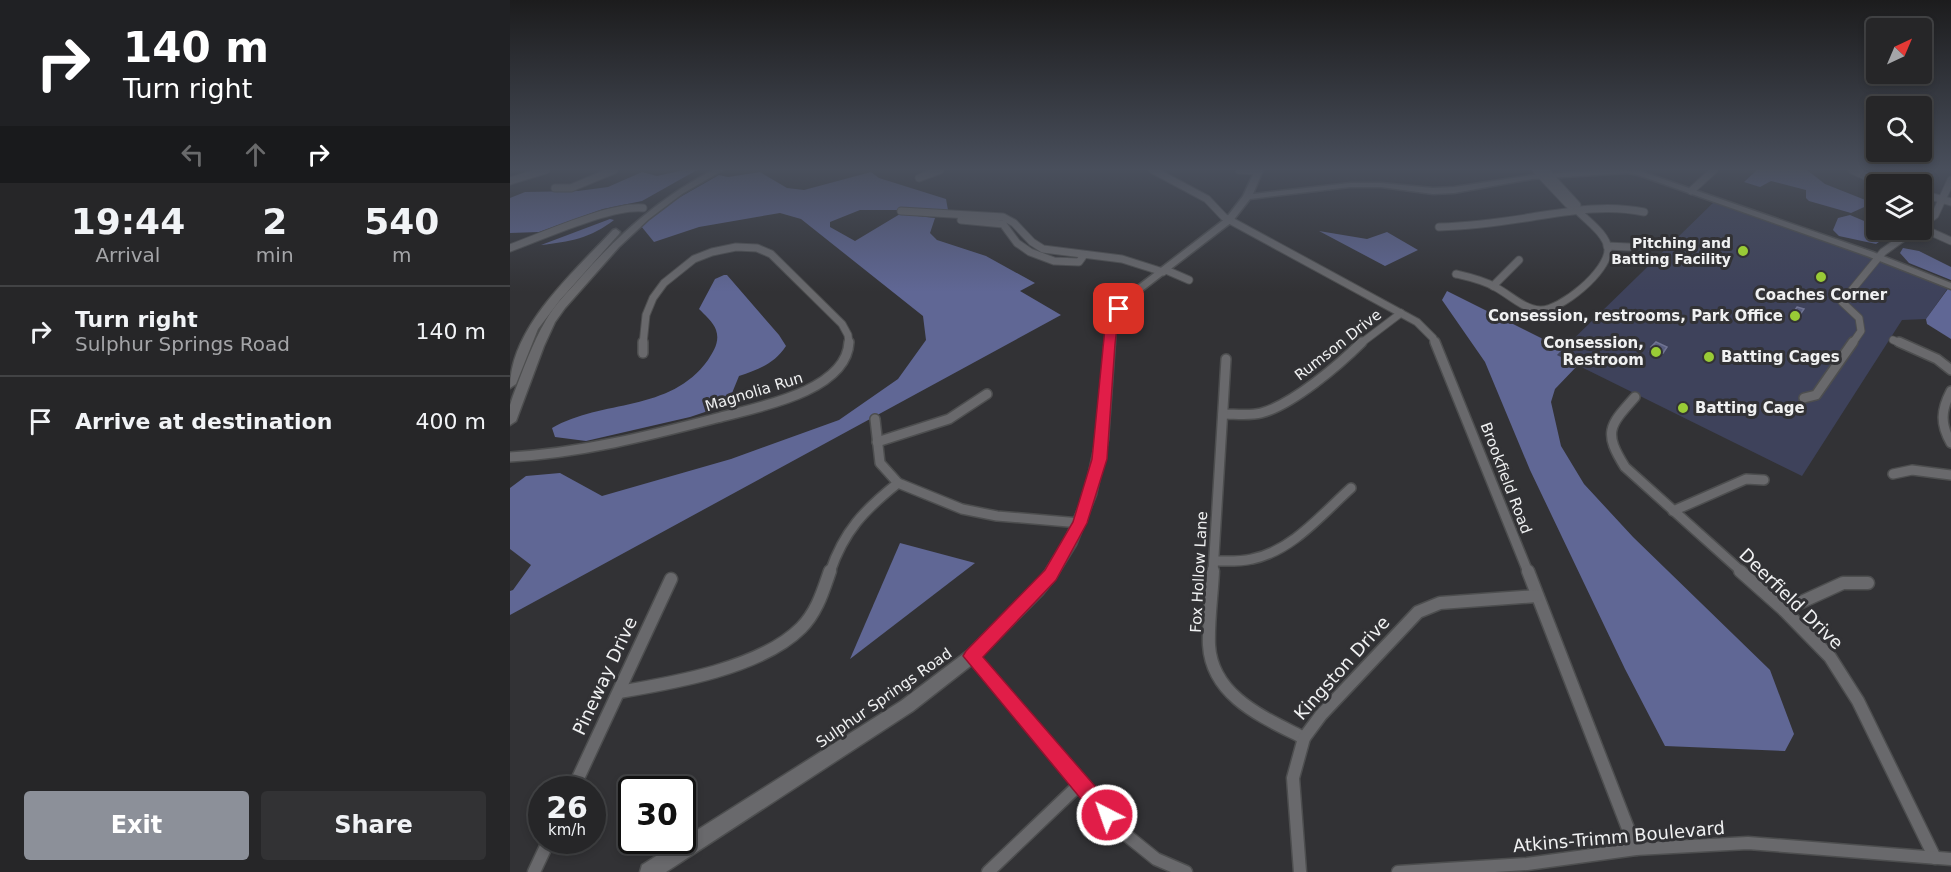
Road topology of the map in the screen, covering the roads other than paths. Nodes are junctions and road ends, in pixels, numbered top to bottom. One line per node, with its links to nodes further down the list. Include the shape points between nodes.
1 (1577, 210): 18 (street)
2 (612, 211): 20 (street)
3 (631, 211): 4 (street)
4 (639, 211): 33 (street, via 605,242 556,298 533,329)
5 (653, 211): 40 (street, via 620,238 551,320)
6 (901, 211): 23 (street, via 957,214 958,220 1006,226 1019,244 1039,256 1074,262 1082,261 1084,255 1123,259)
7 (1216, 211): 13 (street, Brookfield Road)
8 (1236, 211): 13 (street, Sulphur Springs Road)
9 (1572, 211): 14 (street, via 1472,226)
10 (1635, 211): 12 (street)
11 (1747, 211): 21 (street)
12 (1644, 212)
13 (1229, 220): 23 (street, Sulphur Springs Road); 28 (street, Brookfield Road)
14 (1439, 227)
15 (1932, 232): 17 (street)
16 (1896, 240): 21 (street)
17 (1951, 241)
18 (1607, 246): 19 (street); 26 (street, via 1608,257 1602,268 1557,307 1529,308)
19 (1629, 247)
20 (510, 248)
21 (1877, 256): 27 (street); 37 (street, via 1842,302 1859,318 1861,331 1816,395)
22 (1519, 260): 26 (street)
23 (1165, 271): 25 (street); 50 (street, Sulphur Springs Road, via 1126,300 1111,328 1101,450)
24 (1456, 274): 26 (street)
25 (1189, 280)
26 (1493, 286)
27 (1951, 286)
28 (1401, 313): 38 (street, Rumson Drive, via 1284,403 1260,413); 54 (street, Brookfield Road, via 1425,329 1439,349)
29 (1893, 340): 32 (street, via 1937,359)
30 (643, 353): 43 (street, Magnolia Run, via 641,329 646,312 676,270 704,254 742,247 771,254 842,324 850,341 834,372 795,396 598,447)
31 (1226, 359): 38 (street, Fox Hollow Lane)
32 (1951, 370)
33 (510, 384)
34 (1951, 392): 42 (street, via 1941,418)
35 (987, 394): 41 (street, via 972,408 937,424)
36 (1635, 397): 49 (street, Deerfield Drive, via 1610,425 1611,447 1624,467)
37 (1804, 398)
38 (1223, 414): 51 (street, Fox Hollow Lane)
39 (875, 419): 41 (street)
40 (510, 420)
41 (877, 442): 47 (street, via 880,463)
42 (1951, 443)
43 (510, 457)
44 (1893, 474): 45 (street, via 1912,470)
45 (1951, 475)
46 (1764, 480): 49 (street, via 1746,478)
47 (898, 483): 50 (street, via 962,509); 57 (street, via 869,506 850,528 814,612 803,628 785,642 698,676)
48 (1351, 488): 51 (street, via 1272,553 1239,561)
49 (1673, 511): 55 (street, Deerfield Drive)
50 (1080, 523): 56 (street, Sulphur Springs Road, via 1050,575)
51 (1215, 561): 58 (street, Fox Hollow Lane, via 1209,646 1220,683 1245,706)
52 (670, 579): 57 (street, Pineway Drive)
53 (1868, 583): 55 (street, via 1844,583)
54 (1537, 596): 58 (street, Kingston Drive, via 1440,603 1418,612); 61 (street, Brookfield Road)
55 (1784, 610): 63 (street, Deerfield Drive, via 1843,674)
56 (972, 656): 60 (street); 66 (street, Sulphur Springs Road, via 907,706)
57 (619, 692): 59 (street, Pineway Drive)
58 (1304, 738): 69 (street, Kingston Drive, via 1296,761 1293,793)
59 (579, 776)
60 (1080, 784): 67 (street); 68 (street, via 1137,846)
61 (1636, 849): 63 (street, Atkins-Trimm Boulevard, via 1782,844); 70 (street, Atkins-Trimm Boulevard, via 1527,864)
62 (542, 854): 65 (street)
63 (1935, 858): 64 (street, Atkins-Trimm Boulevard)
64 (1951, 859)
65 (534, 872)
66 (649, 872)
67 (988, 872)
68 (1186, 872)
69 (1299, 872)
70 (1398, 872)

